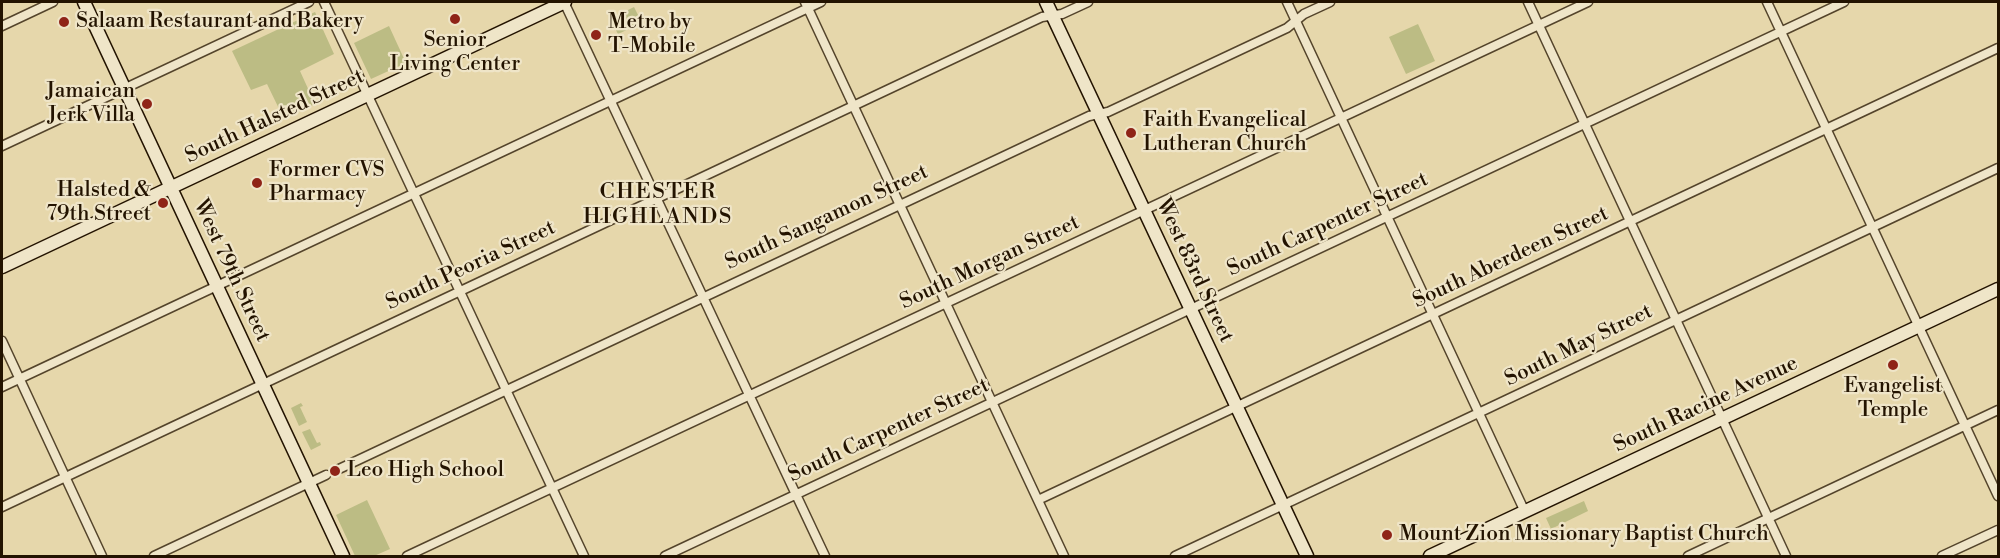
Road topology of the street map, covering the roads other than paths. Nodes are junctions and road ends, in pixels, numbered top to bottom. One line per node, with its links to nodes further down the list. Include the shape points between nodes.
1 (53, 2): 19 (street)
2 (84, 2): 22 (street, West 79th Street)
3 (309, 2): 22 (street)
4 (324, 2): 23 (street)
5 (565, 2): 23 (street, South Halsted Street); 24 (street)
6 (821, 2): 15 (street)
7 (1046, 2): 16 (street, West 83rd Street)
8 (1088, 2): 16 (street, South Peoria Street)
9 (1287, 2): 17 (street)
10 (1330, 2): 17 (street, South Sangamon Street)
11 (1528, 2): 18 (street)
12 (1588, 2): 18 (street, South Morgan Street)
13 (1767, 2): 20 (street)
14 (1844, 2): 20 (street, South Carpenter Street)
15 (806, 5): 24 (street); 25 (street)
16 (1053, 15): 25 (street, South Peoria Street); 26 (street, West 83rd Street)
17 (1296, 20): 26 (street, South Sangamon Street, via 1287,28); 27 (street)
18 (1539, 25): 27 (street, South Morgan Street); 28 (street)
19 (2, 26)
20 (1781, 31): 28 (street, South Carpenter Street); 29 (street)
21 (1998, 48): 29 (street, South Aberdeen Street)
22 (124, 88): 30 (street); 32 (street, West 79th Street)
23 (368, 95): 32 (street, South Halsted Street); 33 (street)
24 (611, 100): 33 (street); 34 (street)
25 (854, 106): 34 (street, South Peoria Street); 35 (street)
26 (1099, 114): 35 (street, South Sangamon Street); 36 (street, West 83rd Street)
27 (1341, 118): 36 (street, South Morgan Street); 37 (street)
28 (1584, 124): 37 (street, South Carpenter Street); 38 (street)
29 (1827, 129): 38 (street, South Aberdeen Street); 39 (street)
30 (2, 146)
31 (1998, 168): 39 (street, South May Street)
32 (171, 187): 40 (street, South Halsted Street); 41 (street, West 79th Street)
33 (414, 194): 41 (street); 43 (street)
34 (657, 199): 43 (street, South Peoria Street); 44 (street)
35 (899, 204): 44 (street, South Sangamon Street); 45 (street)
36 (1144, 210): 45 (street, South Morgan Street); 46 (street, West 83rd Street)
37 (1387, 217): 46 (street, South Carpenter Street); 47 (street)
38 (1630, 222): 47 (street, South Aberdeen Street); 48 (street)
39 (1873, 228): 48 (street, South May Street); 49 (street)
40 (2, 267)
41 (217, 287): 51 (street); 52 (street, West 79th Street)
42 (1998, 289): 49 (street, South Racine Avenue)
43 (460, 291): 52 (street, South Peoria Street); 54 (street)
44 (703, 297): 54 (street, South Sangamon Street); 55 (street)
45 (946, 304): 55 (street, South Morgan Street); 56 (street)
46 (1191, 309): 56 (street, South Carpenter Street); 57 (street, West 83rd Street)
47 (1433, 314): 57 (street, South Aberdeen Street); 59 (street)
48 (1676, 320): 59 (street, South May Street); 60 (street)
49 (1919, 326): 60 (street, South Racine Avenue); 61 (street)
50 (2, 341): 51 (street)
51 (19, 379): 53 (street); 64 (street)
52 (263, 385): 64 (street, South Peoria Street); 65 (street, West 79th Street)
53 (2, 387)
54 (506, 390): 62 (street, South Sangamon Street); 66 (street)
55 (749, 396): 66 (street, South Morgan Street); 67 (street)
56 (992, 403): 67 (street, South Carpenter Street); 69 (street)
57 (1236, 407): 69 (street, South Aberdeen Street); 70 (street, West 83rd Street)
58 (1998, 410): 61 (street)
59 (1479, 414): 70 (street, South May Street); 72 (street)
60 (1722, 419): 72 (street, South Racine Avenue); 73 (street)
61 (1966, 426): 68 (street); 73 (street)
62 (339, 469)
63 (326, 475): 65 (street)
64 (65, 477): 71 (street, South Peoria Street); 75 (street)
65 (309, 484): 76 (street); 77 (street, West 79th Street)
66 (552, 488): 78 (street, South Morgan Street); 79 (street)
67 (796, 495): 80 (street, South Carpenter Street); 81 (street)
68 (1998, 496)
69 (1038, 500): 82 (street)
70 (1283, 506): 83 (street, South May Street); 84 (street, West 83rd Street)
71 (2, 507)
72 (1525, 512): 85 (street, South Racine Avenue)
73 (1768, 519): 86 (street); 87 (street)
74 (1998, 530): 88 (street)
75 (102, 556)
76 (154, 556)
77 (343, 556)
78 (407, 556)
79 (584, 556)
80 (665, 556)
81 (825, 556)
82 (1064, 556)
83 (1175, 556)
84 (1307, 556)
85 (1430, 556)
86 (1688, 556)
87 (1786, 556)
88 (1942, 556)

